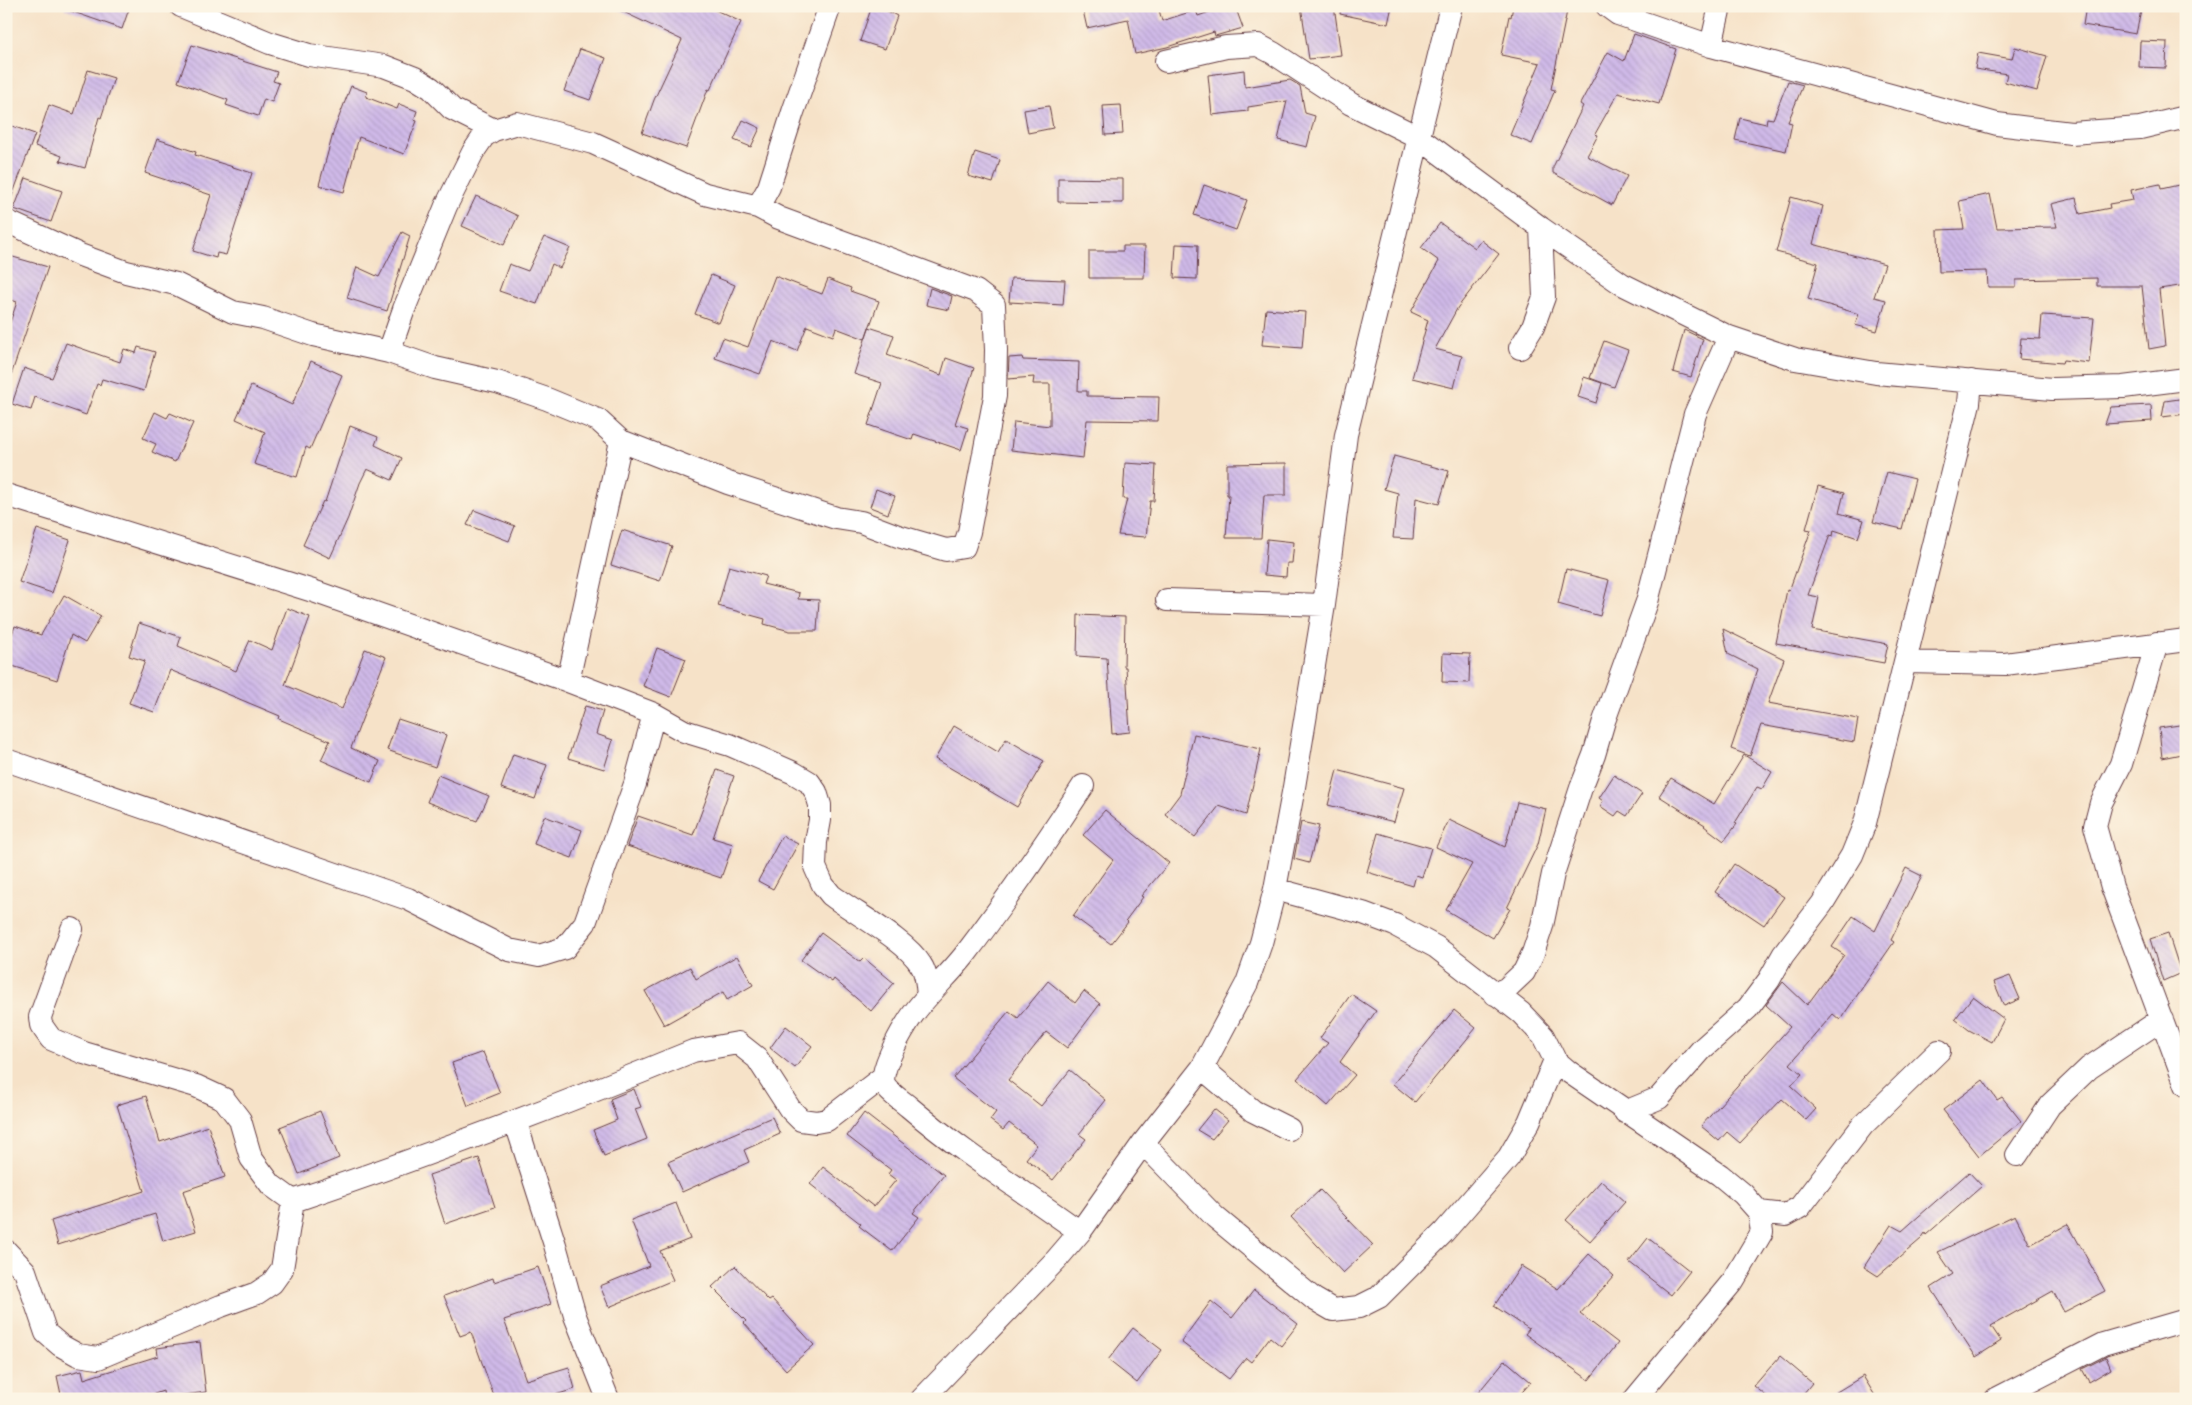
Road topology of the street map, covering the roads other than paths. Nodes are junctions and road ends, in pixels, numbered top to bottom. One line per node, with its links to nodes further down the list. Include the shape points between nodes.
1 (182, 6): 9 (street, via 270,43 309,55 384,66 415,78 431,88 452,109)
2 (830, 6): 11 (street, via 769,187)
3 (1451, 6): 10 (street)
4 (1607, 6): 6 (street, via 1618,14)
5 (1720, 6): 6 (street)
6 (1711, 46): 8 (street, via 1998,124 2071,133 2140,128)
7 (1166, 60): 10 (street, via 1226,47 1258,45 1351,104)
8 (2186, 117)
9 (494, 130): 11 (street, via 517,123 593,143 705,194); 16 (street, via 484,136 473,152 446,206)
10 (1418, 137): 13 (street); 22 (street, via 1346,435)
11 (758, 208): 19 (street, via 976,291 994,305 995,396 970,532 964,547 946,550 861,522 836,518 728,482)
12 (6, 221): 16 (street, via 80,255 126,272 176,284 233,312)
13 (1540, 228): 14 (street, via 1622,284); 15 (street, via 1544,297 1533,327)
14 (1730, 337): 18 (street, via 1795,359 1876,373); 32 (street, via 1695,414 1647,602 1553,874 1533,953 1524,972)
15 (1520, 348)
16 (389, 352): 19 (street, via 547,399 598,420)
17 (2186, 380): 18 (street, via 2123,387 2052,389)
18 (1971, 381): 25 (street, via 1969,403)
19 (621, 440): 26 (street)
20 (6, 495): 26 (street, via 313,591)
21 (1167, 600): 22 (street)
22 (1324, 605): 30 (street)
23 (2186, 640): 24 (street)
24 (2157, 643): 25 (street, via 2005,664); 34 (street, via 2122,764 2101,803 2095,826 2112,887)
25 (1905, 662): 40 (street, via 1865,822 1852,855 1822,904 1748,1008 1702,1049 1659,1098)
26 (568, 681): 27 (street)
27 (654, 714): 28 (street, via 635,784 585,923 565,948 539,956 509,950 408,899); 33 (street, via 684,731 730,745 809,782 820,806 815,867 823,885 831,895 916,959 924,972)
28 (6, 760)
29 (1083, 786): 33 (street, via 1013,892)
30 (1275, 889): 32 (street, via 1395,925 1436,947); 37 (street, via 1247,983)
31 (72, 929): 45 (street, via 40,1017 41,1026 52,1039 84,1053 196,1086 224,1099 240,1120 251,1158 271,1185)
32 (1495, 994): 36 (street, via 1521,1013 1542,1036)
33 (928, 996): 38 (street, via 906,1025)
34 (2162, 1018): 39 (street); 44 (street, via 2089,1068 2050,1105)
35 (1939, 1051): 46 (street, via 1863,1125 1800,1207 1786,1215)
36 (1555, 1060): 40 (street); 43 (street, via 1529,1122 1509,1157 1444,1232 1379,1297 1359,1307 1333,1310 1314,1298 1215,1217)
37 (1202, 1068): 42 (street, via 1253,1111); 43 (street)
38 (883, 1077): 41 (street, via 828,1120 801,1120 790,1109 757,1058 738,1043 723,1044 693,1051); 47 (street, via 891,1092 934,1128)
39 (2186, 1085)
40 (1625, 1112): 46 (street, via 1720,1175)
41 (516, 1123): 45 (street); 50 (street, via 575,1316)
42 (1289, 1130)
43 (1144, 1143): 47 (street)
44 (2017, 1155)
45 (293, 1201): 48 (street, via 282,1269 272,1283 257,1293 98,1358 78,1356 46,1332 25,1270)
46 (1759, 1212): 52 (street, via 1762,1232 1733,1282)
47 (1080, 1232): 51 (street)
48 (6, 1251)
49 (2186, 1320): 53 (street, via 2103,1344)
50 (608, 1399)
51 (922, 1399)
52 (1635, 1399)
53 (1996, 1399)

